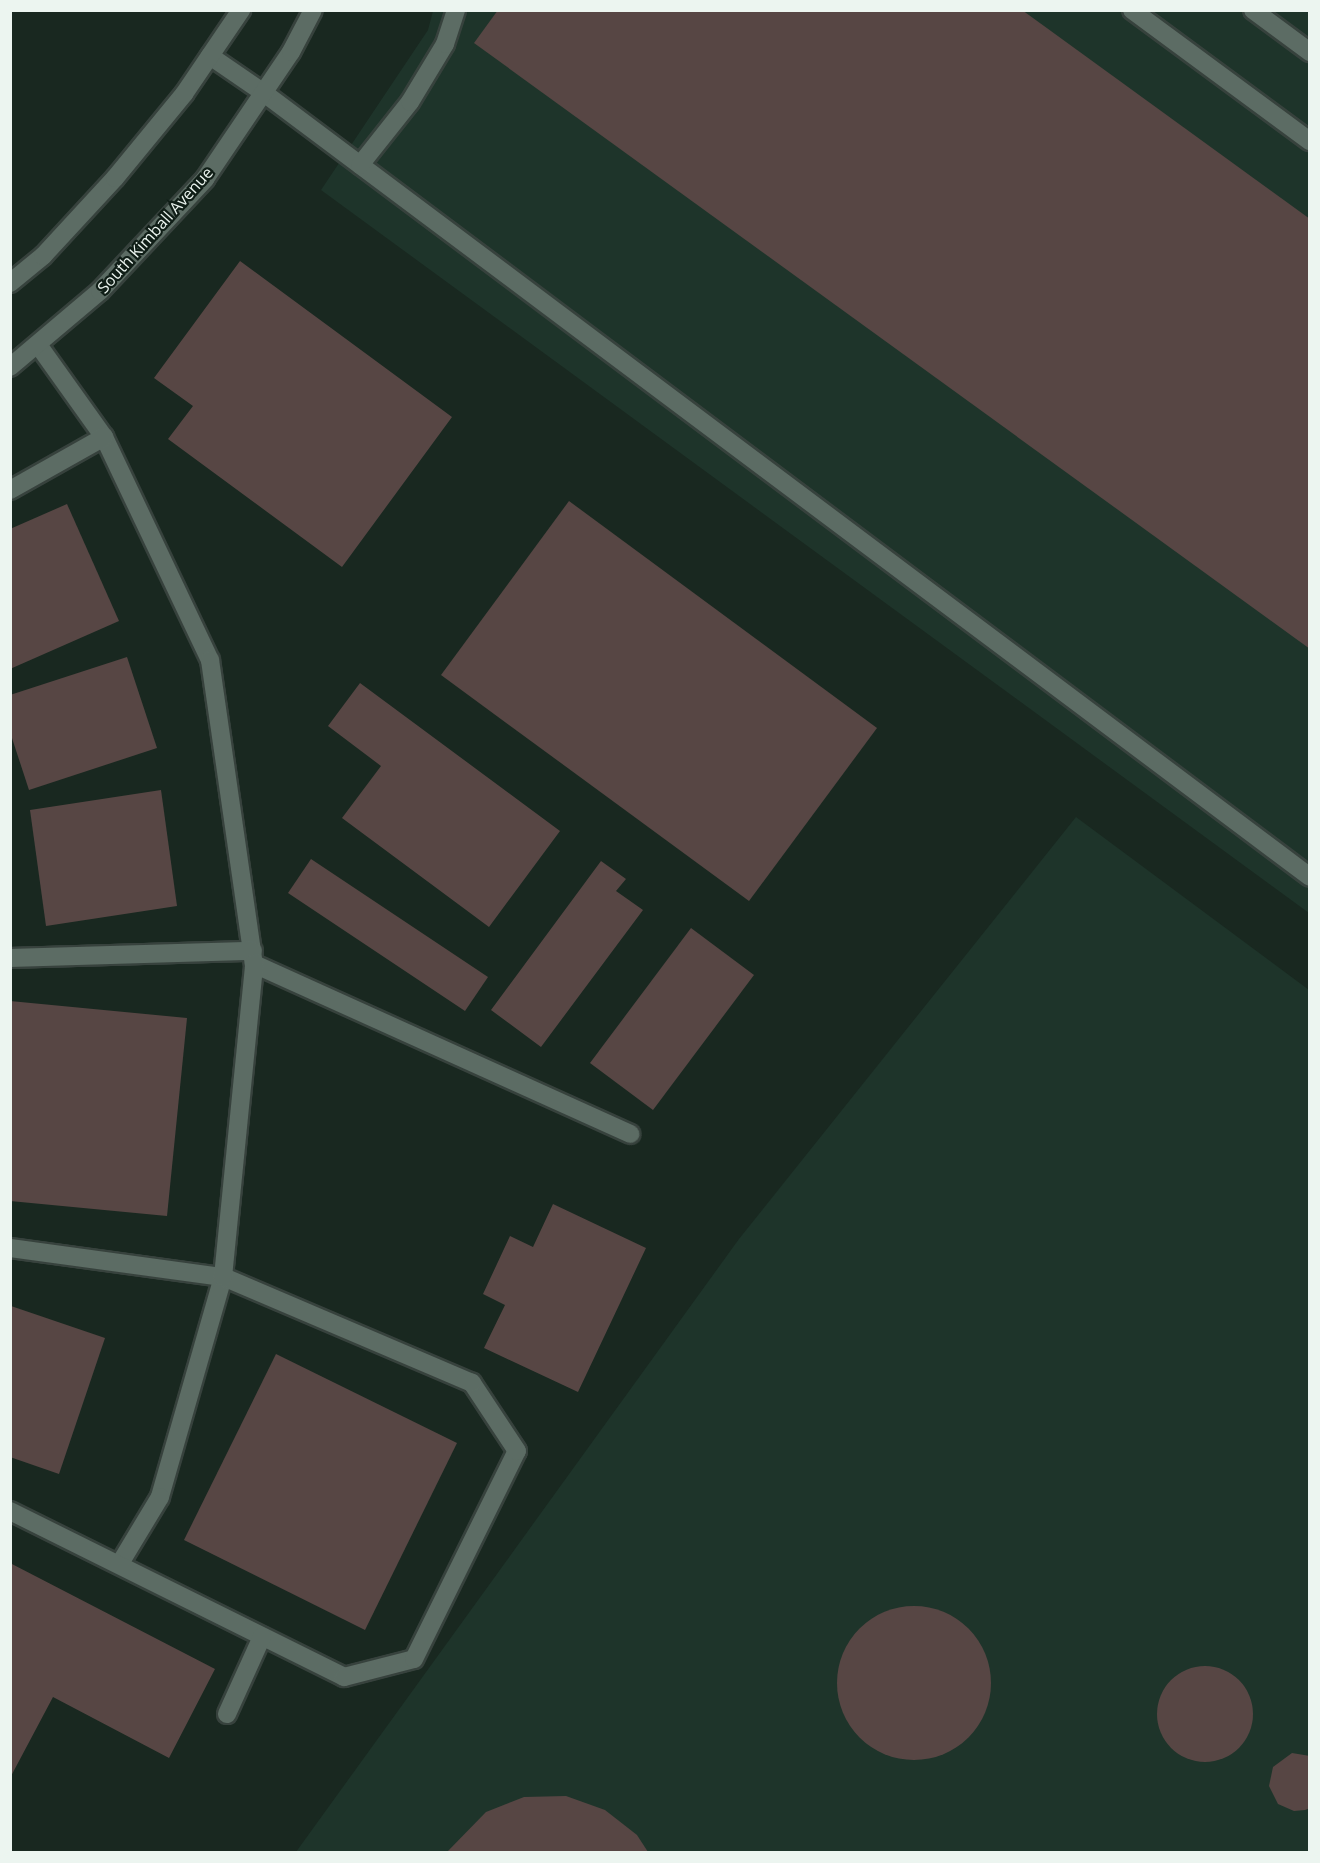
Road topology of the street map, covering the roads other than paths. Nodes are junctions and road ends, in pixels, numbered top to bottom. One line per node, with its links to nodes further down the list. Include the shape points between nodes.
1 (241, 10): 7 (main road)
2 (313, 10): 8 (main road, South Kimball Avenue)
3 (456, 10): 10 (main road, via 445,44 410,102)
4 (1132, 10): 9 (main road)
5 (1253, 10): 6 (main road)
6 (1310, 52)
7 (210, 56): 8 (main road); 11 (main road, via 115,178 43,256)
8 (264, 93): 10 (main road); 12 (main road, South Kimball Avenue, via 205,179 100,291)
9 (1309, 141)
10 (360, 165): 16 (main road)
11 (10, 284)
12 (39, 346): 13 (main road, South Kimball Avenue); 14 (main road)
13 (10, 367)
14 (104, 437): 15 (main road); 18 (main road, via 210,660)
15 (10, 490)
16 (1310, 877)
17 (10, 958): 18 (main road)
18 (254, 958): 19 (main road); 21 (main road)
19 (630, 1134)
20 (10, 1248): 21 (main road)
21 (224, 1277): 23 (main road, via 160,1497); 24 (main road, via 472,1383 517,1451 414,1659 344,1677)
22 (10, 1511): 23 (main road)
23 (118, 1565): 24 (main road)
24 (262, 1637): 25 (main road)
25 (227, 1714)

